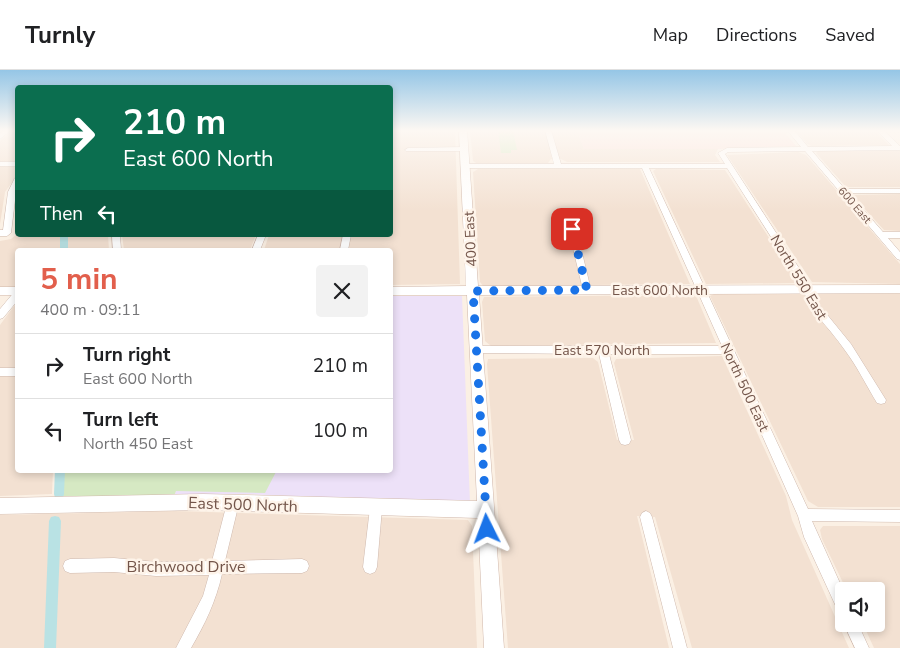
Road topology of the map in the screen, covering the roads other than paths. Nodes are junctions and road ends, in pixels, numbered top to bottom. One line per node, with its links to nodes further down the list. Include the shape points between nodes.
1 (464, 157): 7 (street, 400 East)
2 (555, 157): 8 (street)
3 (724, 157): 10 (street, North 550 East)
4 (814, 157): 12 (street, 600 East)
5 (0, 164): 6 (street)
6 (15, 164)
7 (465, 166): 8 (street); 25 (street, 400 East)
8 (558, 166): 9 (street)
9 (645, 166): 10 (street); 22 (street, North 500 East)
10 (729, 166): 19 (street, North 550 East)
11 (15, 186): 15 (street)
12 (843, 191): 13 (street); 16 (street, 600 East)
13 (900, 191)
14 (568, 211): 21 (street)
15 (4, 233)
16 (881, 235): 17 (street); 18 (street, 600 East)
17 (900, 235)
18 (900, 257)
19 (806, 289): 20 (street, East 600 North); 22 (street, East 600 North); 34 (street, North 550 East, via 821,316 847,346)
20 (900, 289)
21 (587, 290): 22 (street, East 600 North); 25 (street, East 600 North)
22 (700, 290): 31 (street, North 500 East)
23 (0, 291): 26 (street)
24 (393, 291): 25 (street, East 600 North)
25 (473, 291): 29 (street, 400 East)
26 (15, 292)
27 (15, 296): 28 (street)
28 (0, 316)
29 (476, 350): 30 (street, East 570 North); 39 (street, 400 East)
30 (603, 350): 31 (street, East 570 North); 35 (street)
31 (728, 350): 40 (street, North 500 East)
32 (0, 372): 33 (street)
33 (15, 372)
34 (881, 400)
35 (625, 440)
36 (233, 503): 37 (street, East 500 North); 38 (street, East 500 North); 45 (street)
37 (0, 506)
38 (376, 508): 39 (street, East 500 North); 46 (street)
39 (486, 510): 50 (street, 400 East)
40 (804, 515): 41 (street); 47 (street, North 500 East)
41 (900, 516)
42 (646, 517): 51 (street)
43 (70, 566): 45 (street, Birchwood Drive)
44 (302, 566): 45 (street, Birchwood Drive)
45 (218, 567): 49 (street, via 205,609)
46 (370, 567)
47 (835, 588)
48 (855, 632): 52 (street)
49 (183, 648)
50 (494, 648)
51 (680, 648)
52 (862, 648)

